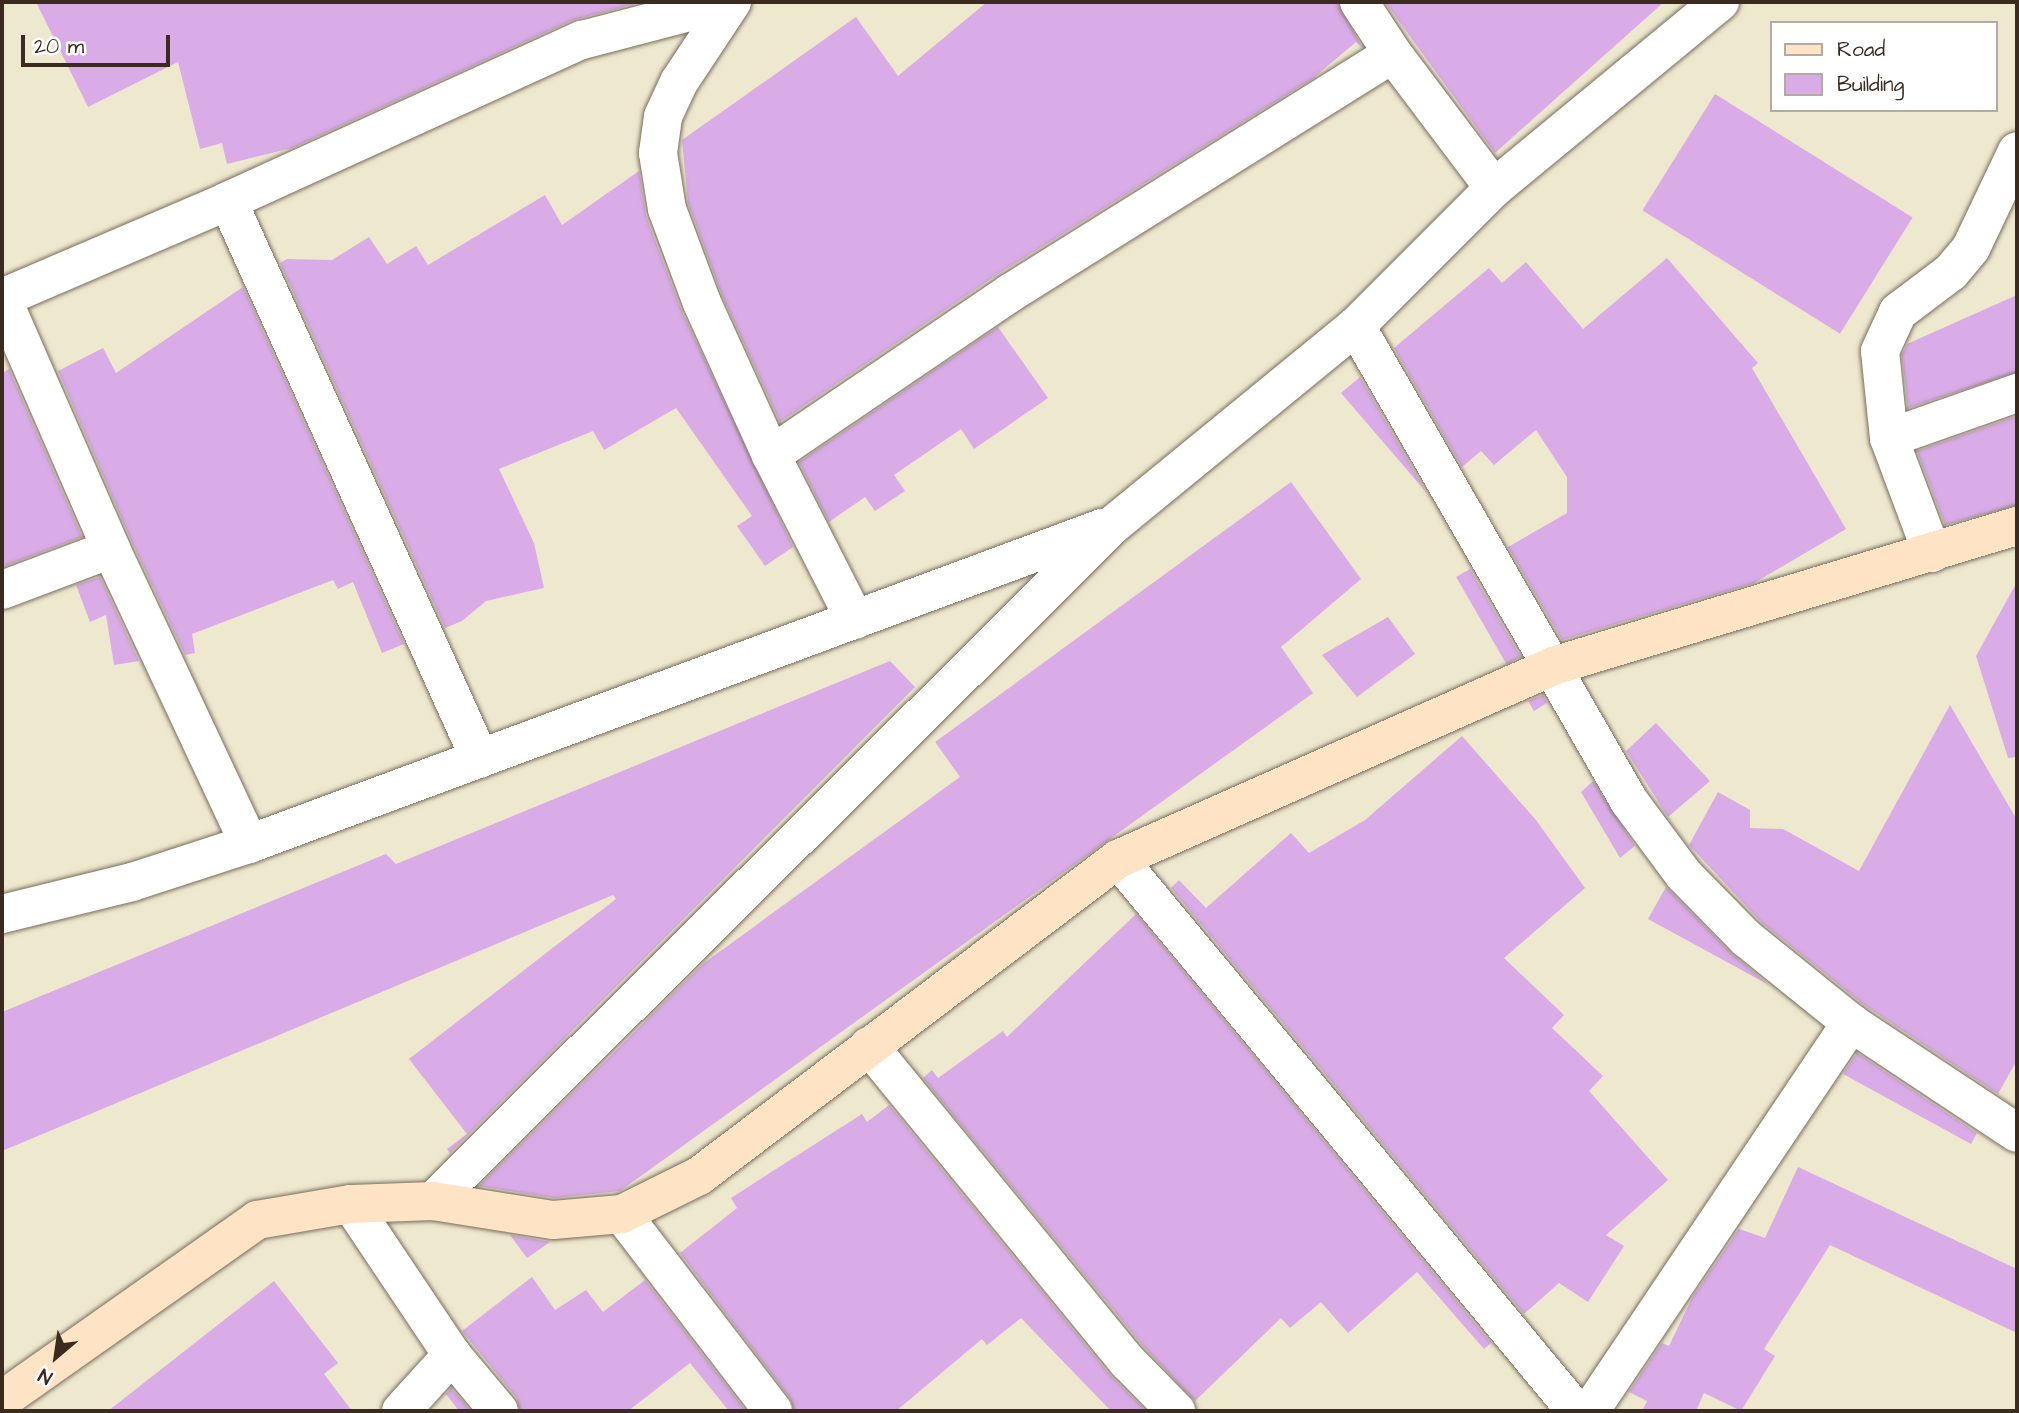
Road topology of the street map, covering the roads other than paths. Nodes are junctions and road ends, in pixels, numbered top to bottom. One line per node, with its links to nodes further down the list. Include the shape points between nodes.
1 (730, 2): 7 (street, via 582,40); 12 (street, via 679,82 663,117 658,153 667,209 702,303)
2 (1359, 2): 4 (street)
3 (1720, 2): 6 (street)
4 (1392, 54): 6 (street); 12 (street, via 1010,293)
5 (2017, 151): 11 (street, via 1971,248 1951,272 1918,293 1886,330 1880,362)
6 (1494, 188): 9 (street)
7 (228, 201): 8 (street); 20 (street)
8 (2, 298): 15 (street)
9 (1356, 326): 13 (street); 19 (street)
10 (2017, 393): 11 (street)
11 (1889, 438): 16 (street)
12 (771, 455): 18 (street)
13 (1114, 524): 18 (street); 27 (street)
14 (2017, 526): 16 (street)
15 (111, 549): 17 (street); 21 (street)
16 (1932, 553): 19 (street)
17 (2, 590)
18 (856, 620): 20 (street)
19 (1553, 666): 22 (street); 24 (street, via 1629,801 1684,875 1747,939)
20 (480, 759): 21 (street)
21 (249, 844): 23 (street, via 131,882)
22 (1118, 859): 25 (street); 36 (street)
23 (2, 914)
24 (1851, 1023): 26 (street); 37 (street)
25 (870, 1046): 29 (street, via 699,1176); 35 (street, via 1128,1362)
26 (2017, 1133)
27 (433, 1201): 28 (street); 29 (street, via 553,1220)
28 (351, 1204): 30 (street); 31 (street, via 257,1220)
29 (622, 1214): 34 (street)
30 (452, 1355): 32 (street); 33 (street)
31 (2, 1400)
32 (401, 1411)
33 (499, 1411)
34 (773, 1411)
35 (1176, 1411)
36 (1576, 1411)
37 (1590, 1411)

